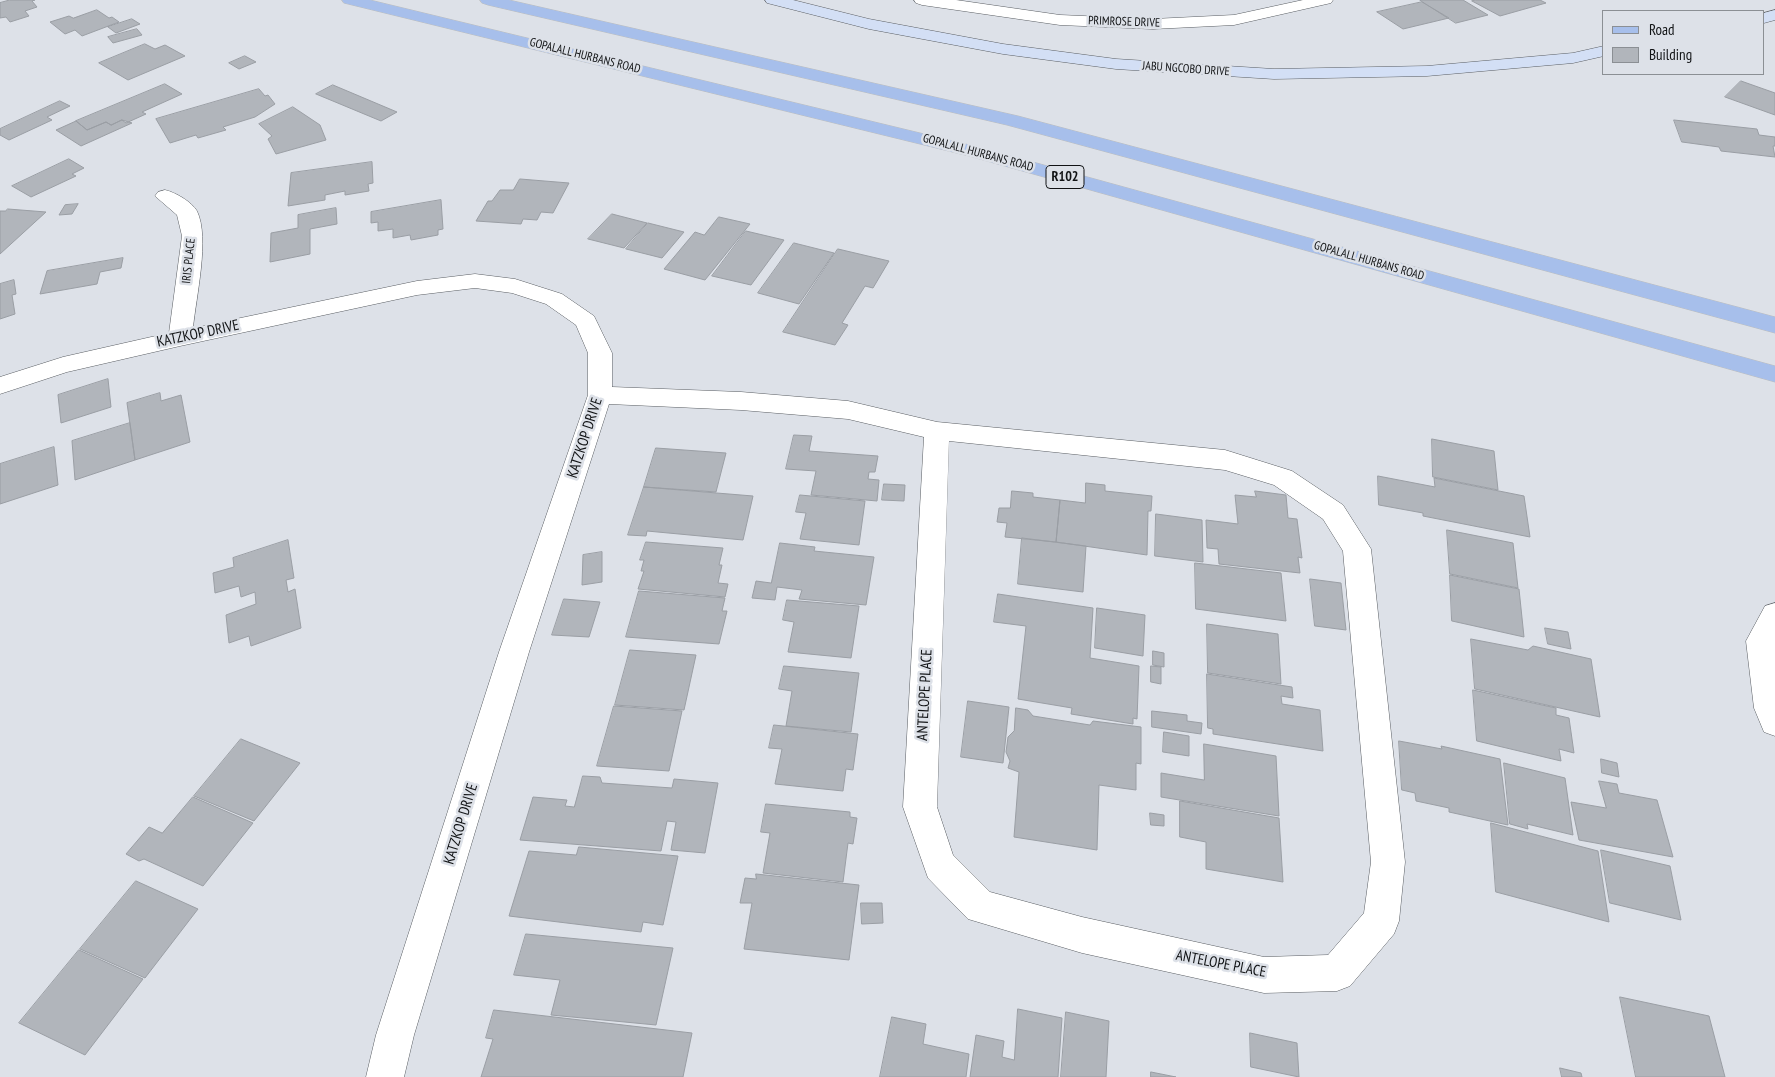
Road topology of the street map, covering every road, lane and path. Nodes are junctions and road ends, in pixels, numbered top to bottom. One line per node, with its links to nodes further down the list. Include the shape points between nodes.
1 (350, 0): 10 (main road, GOPALALL HURBANS ROAD / R102, via 975,152)
2 (488, 0): 8 (main road, via 1011,120)
3 (774, 0): 6 (main road, JABU NGCOBO DRIVE, via 869,24 1003,49 1116,64 1264,74 1427,71 1573,58)
4 (922, 0): 5 (street, PRIMROSE DRIVE, via 1060,20 1153,24 1234,20)
5 (1325, 0)
6 (1602, 51)
7 (165, 196): 9 (street, IRIS PLACE, via 187,212 193,236)
8 (1775, 325)
9 (180, 338): 11 (street, KATZKOP DRIVE, via 63,364); 12 (street, KATZKOP DRIVE, via 417,288 475,281 514,286 554,299 586,321 600,353)
10 (1775, 374)
11 (0, 386)
12 (600, 395): 13 (street, ANTELOPE PLACE, via 741,401 848,410); 16 (street, KATZKOP DRIVE, via 514,652 395,1035)
13 (937, 430): 13 (street, ANTELOPE PLACE, via 1225,460 1283,478 1333,512 1357,549 1388,862 1381,921 1338,973 1264,975 1082,935 980,907 940,866 920,807)
14 (1775, 615): 15 (street, via 1761,641 1770,708)
15 (1775, 722)
16 (385, 1077)

